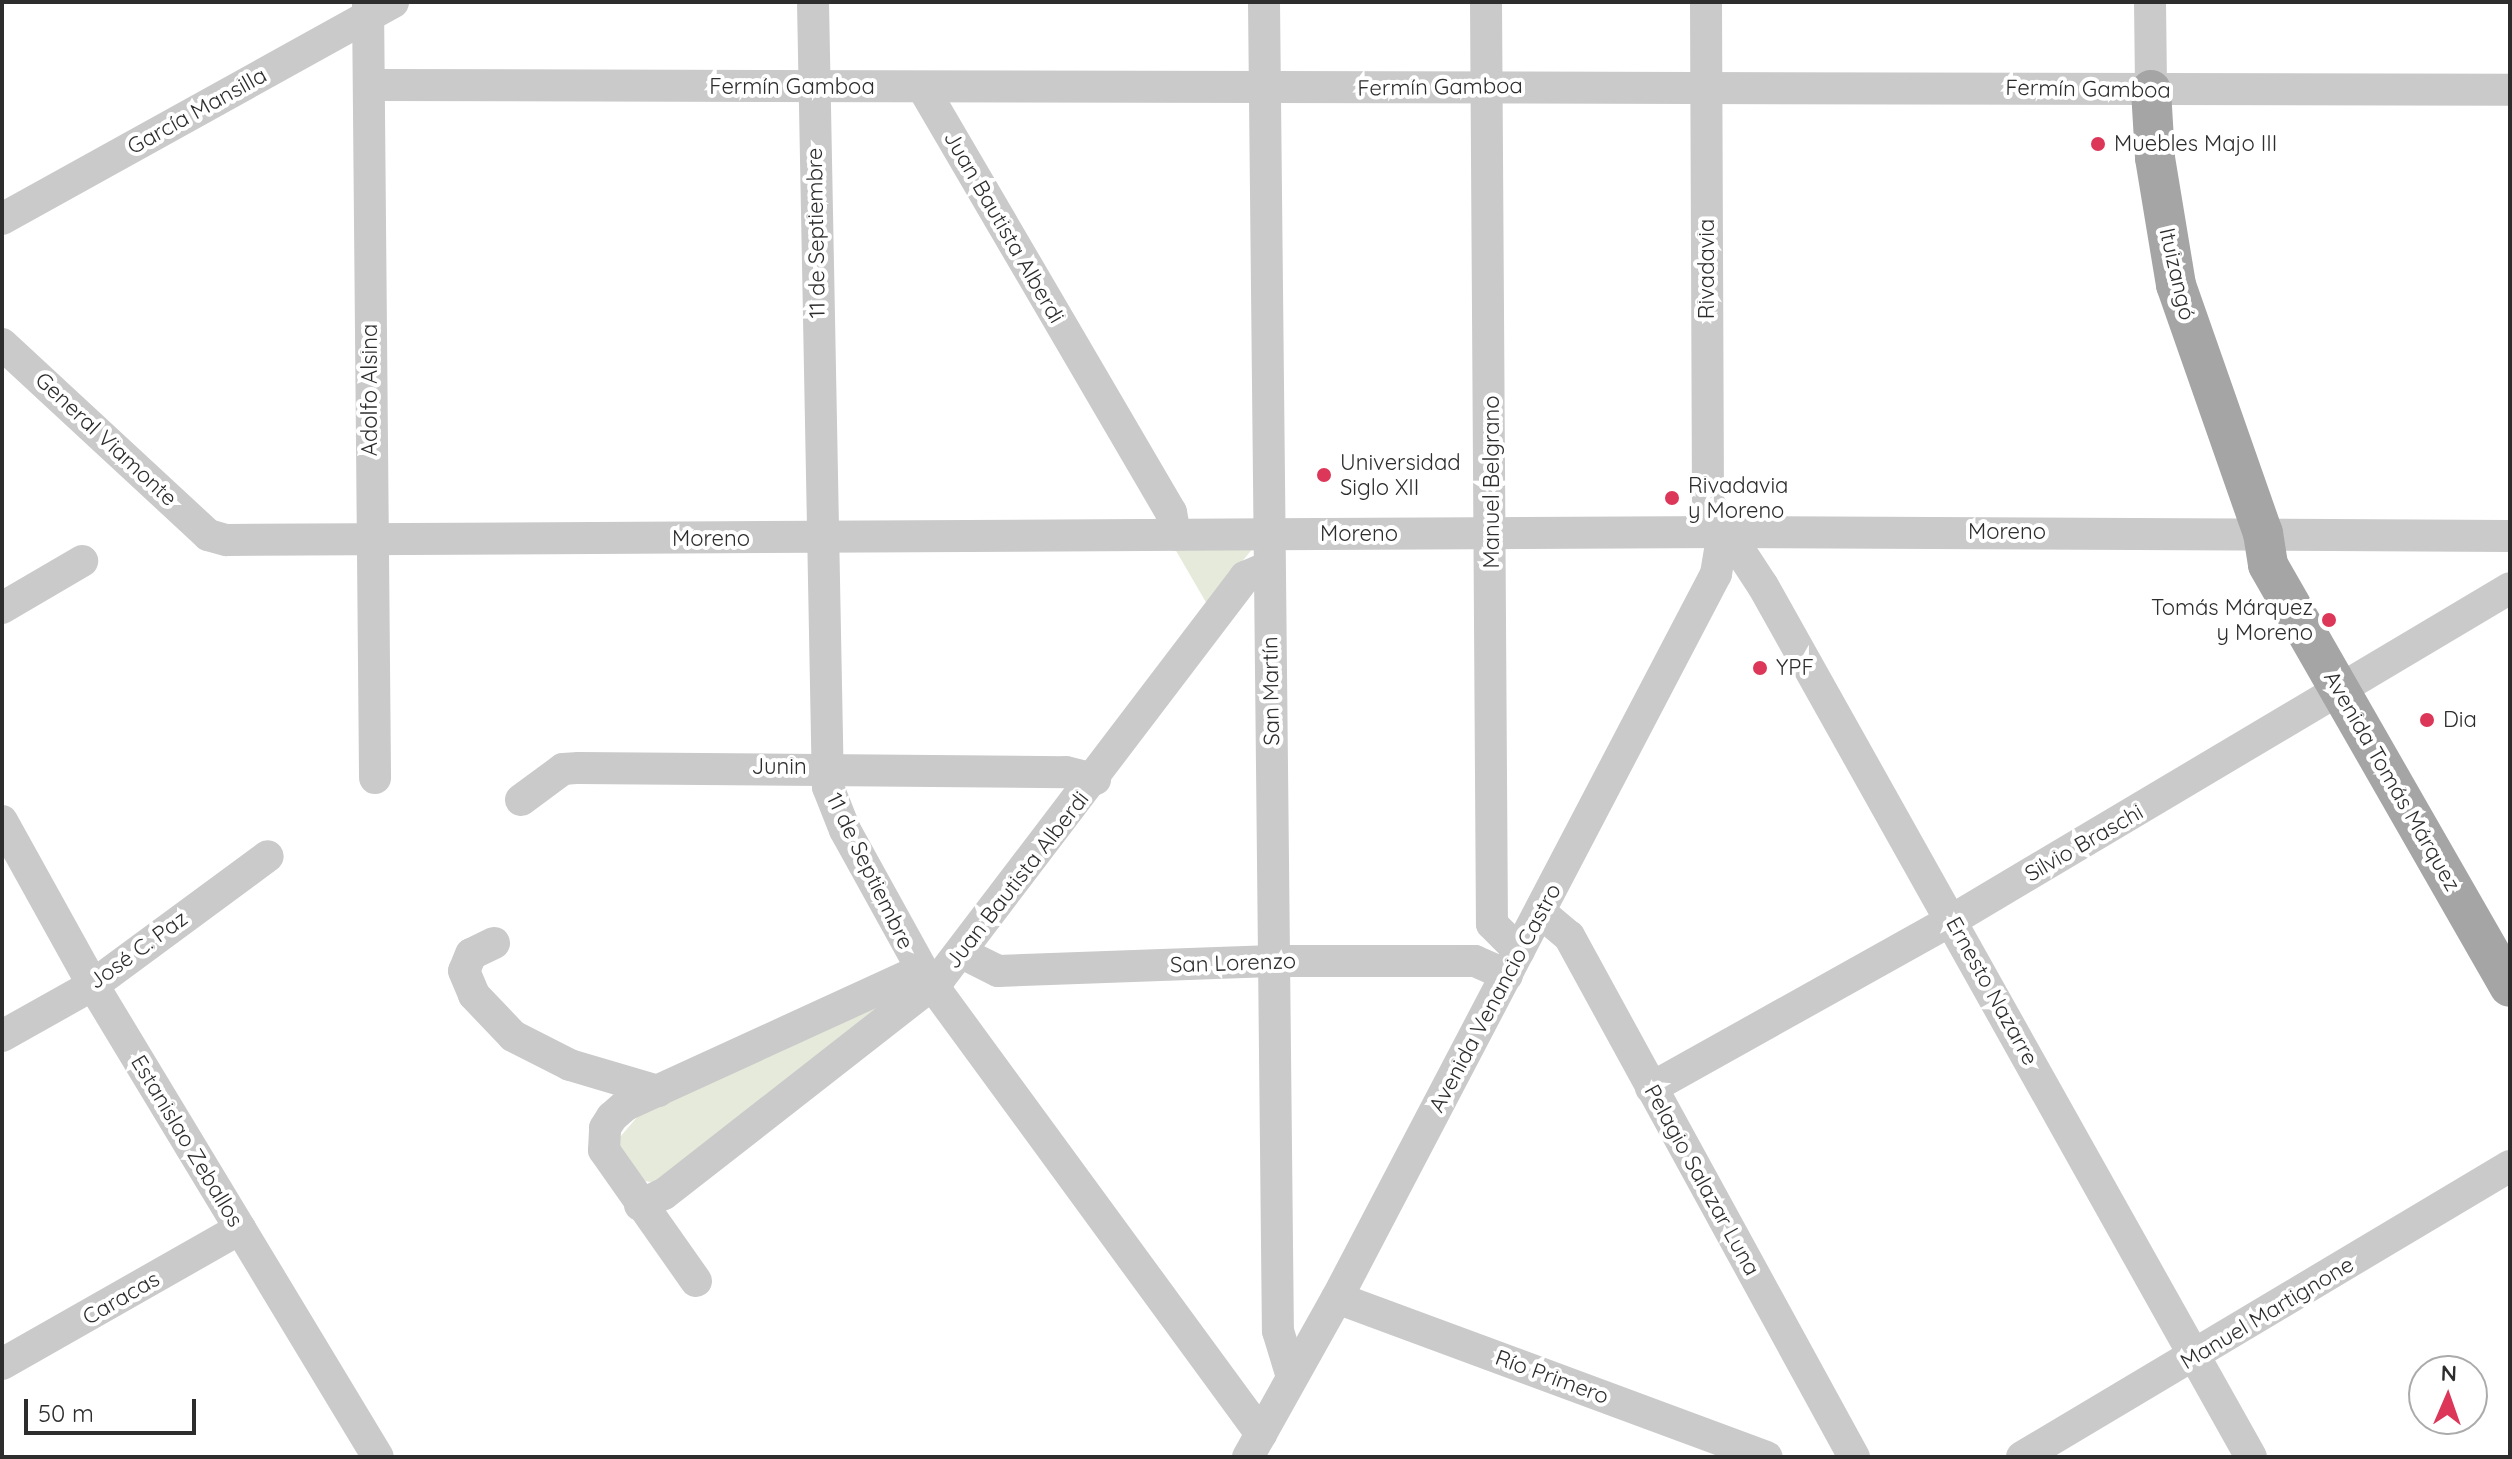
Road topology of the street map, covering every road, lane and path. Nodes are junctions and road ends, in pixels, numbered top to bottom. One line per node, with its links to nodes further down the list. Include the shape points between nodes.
1 (813, 2): 10 (street, 11 de Septiembre)
2 (1264, 2): 12 (street, San Martín)
3 (1486, 2): 9 (street, Manuel Belgrano)
4 (1706, 2): 8 (street, Rivadavia)
5 (2150, 2): 13 (street, Ituizangó)
6 (376, 7): 7 (street, Adolfo Alsina); 15 (street, García Mansilla)
7 (370, 85): 10 (street, Fermín Gamboa); 24 (street, Adolfo Alsina)
8 (1707, 85): 9 (street, Fermín Gamboa); 13 (street, Fermín Gamboa); 17 (street, Rivadavia, via 1706,487)
9 (1487, 86): 12 (street, Fermín Gamboa); 18 (street, Manuel Belgrano)
10 (813, 87): 11 (street, Fermín Gamboa); 25 (street, 11 de Septiembre)
11 (923, 88): 12 (street, Fermín Gamboa); 21 (street, Juan Bautista Alberdi, via 1171,512)
12 (1265, 90): 22 (street, San Martín)
13 (2151, 90): 14 (street, Fermín Gamboa); 19 (main road, Ituizangó, via 2155,158 2176,285)
14 (2510, 90)
15 (2, 219)
16 (2, 344): 20 (street, General Viamonte)
17 (1723, 532): 18 (street, Moreno); 19 (street, Moreno); 37 (street, Avenida Venancio Castro, via 1716,574); 38 (street, Ernesto Nazarre, via 1763,586)
18 (1493, 533): 22 (street, Moreno); 43 (street, Manuel Belgrano, via 1492,924)
19 (2263, 533): 23 (street, Moreno); 30 (main road, Avenida Tomás Márquez, via 2268,565)
20 (208, 535): 24 (street, Moreno, via 226,540)
21 (1175, 535): 22 (street, Moreno); 25 (street, Moreno)
22 (1269, 535): 27 (street, San Martín)
23 (2510, 536)
24 (370, 537): 25 (street, Moreno); 32 (street, Adolfo Alsina)
25 (822, 539): 31 (street, 11 de Septiembre)
26 (82, 561): 29 (street)
27 (1269, 567): 33 (street, Juan Bautista Alberdi, via 1245,577); 42 (street, San Martín)
28 (2510, 588): 30 (street, Silvio Braschi)
29 (2, 608)
30 (2348, 687): 38 (street, Silvio Braschi); 40 (main road, Avenida Tomás Márquez); 46 (main road, Avenida Tomás Márquez)
31 (826, 767): 33 (street, Junin, via 1066,772); 34 (street, Junin, via 563,769); 44 (street, 11 de Septiembre, via 845,830)
32 (375, 778)
33 (1095, 779): 41 (street, Juan Bautista Alberdi)
34 (521, 800)
35 (2, 821): 45 (street, Estanislao Zeballos)
36 (268, 856): 45 (street, José C. Paz)
37 (1540, 912): 43 (street, Avenida Venancio Castro); 48 (street, Pelagio Salazar Luna, via 1569,936)
38 (1952, 920): 48 (street, Silvio Braschi); 55 (street, Ernesto Nazarre)
39 (494, 943): 49 (street, via 471,954 464,971 474,995 513,1036 570,1065)
40 (2510, 947)
41 (962, 953): 42 (street, San Lorenzo, via 998,971); 44 (street, Juan Bautista Alberdi)
42 (1274, 961): 43 (street, San Lorenzo); 57 (street, San Martín, via 1278,1331)
43 (1513, 963): 54 (street, Avenida Venancio Castro)
44 (926, 977): 49 (street, Juan Bautista Alberdi); 51 (street, Juan Bautista Alberdi, via 664,1194); 58 (street, 11 de Septiembre)
45 (93, 985): 47 (street, José C. Paz); 52 (street, Estanislao Zeballos)
46 (2510, 987)
47 (2, 1036)
48 (1651, 1088): 61 (street, Pelagio Salazar Luna)
49 (658, 1091): 51 (street, Juan Bautista Alberdi, via 612,1117 605,1128 604,1150)
50 (2510, 1166): 55 (street, Manuel Martignone)
51 (640, 1205): 53 (street)
52 (240, 1229): 56 (street, Caracas); 59 (street, Estanislao Zeballos)
53 (696, 1281)
54 (1337, 1298): 57 (street, Avenida Venancio Castro); 60 (street, Río Primero)
55 (2195, 1356): 62 (street, Manuel Martignone); 63 (street, Ernesto Nazarre)
56 (2, 1364)
57 (1292, 1377): 58 (street, Avenida Venancio Castro)
58 (1255, 1446)
59 (378, 1457)
60 (1767, 1457)
61 (1854, 1457)
62 (2022, 1457)
63 (2251, 1457)

